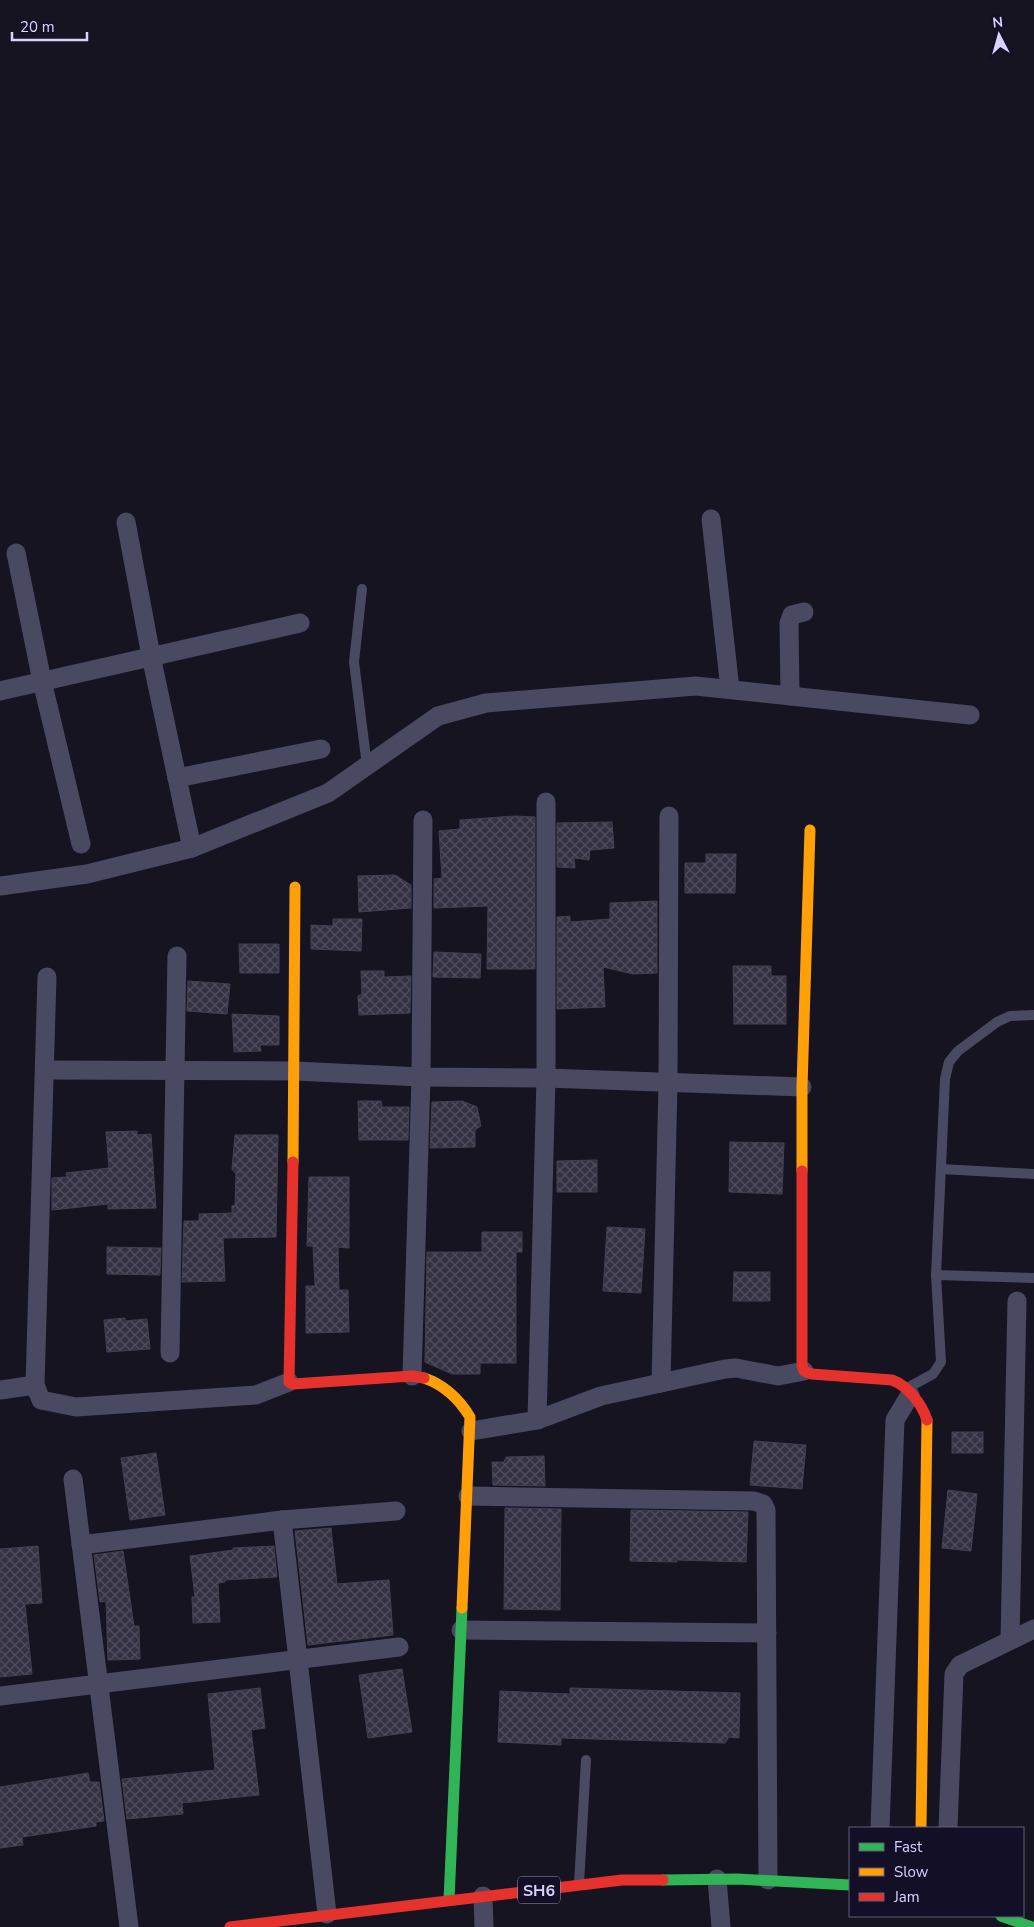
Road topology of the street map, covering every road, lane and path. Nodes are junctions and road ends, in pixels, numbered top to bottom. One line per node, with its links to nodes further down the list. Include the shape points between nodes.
1 (711, 519): 9 (street)
2 (126, 522): 7 (street)
3 (16, 553): 8 (street)
4 (362, 589): 14 (lane, via 354,672)
5 (804, 612): 11 (street, via 792,615 789,623)
6 (300, 623): 7 (street)
7 (151, 656): 8 (street); 15 (street)
8 (42, 681): 10 (street); 20 (street)
9 (730, 689): 11 (street); 14 (street, via 696,686 486,703 438,716)
10 (0, 691)
11 (790, 696): 12 (street)
12 (970, 715)
13 (321, 749): 15 (street)
14 (367, 766): 21 (street, via 328,793)
15 (177, 778): 21 (street)
16 (546, 802): 31 (street)
17 (669, 816): 32 (street)
18 (424, 820): 30 (street)
19 (810, 830): 33 (street)
20 (81, 844)
21 (192, 848): 22 (street, via 87,874)
22 (0, 886)
23 (296, 887): 29 (street)
24 (178, 956): 28 (street)
25 (48, 977): 27 (street)
26 (1034, 1016): 34 (lane, via 1010,1016 997,1022 958,1050 949,1062 945,1079)
27 (45, 1070): 28 (street); 44 (street)
28 (174, 1070): 29 (street); 39 (street)
29 (295, 1071): 30 (street); 42 (street)
30 (420, 1077): 31 (street); 41 (street)
31 (546, 1078): 32 (street); 47 (street)
32 (668, 1083): 33 (street); 43 (street)
33 (802, 1087): 40 (street)
34 (941, 1169): 35 (lane); 36 (lane)
35 (1034, 1174)
36 (936, 1275): 37 (lane); 46 (lane, via 941,1362 933,1374)
37 (1034, 1278)
38 (1017, 1301): 57 (street)
39 (170, 1353)
40 (804, 1372): 43 (street, via 767,1375 736,1368); 46 (street, via 892,1380)
41 (412, 1376): 42 (street); 48 (street, via 429,1378 446,1388 470,1417)
42 (289, 1382): 44 (street, via 256,1395 76,1407 41,1400)
43 (661, 1383): 47 (street, via 602,1396)
44 (36, 1385): 45 (street)
45 (0, 1390)
46 (909, 1391): 63 (street, via 895,1420); 64 (street, via 927,1418)
47 (537, 1420): 48 (street)
48 (471, 1431): 50 (street)
49 (73, 1479): 53 (street)
50 (468, 1496): 55 (street); 56 (street, via 754,1500 763,1504 766,1510)
51 (396, 1511): 52 (street)
52 (282, 1520): 53 (street); 59 (street)
53 (81, 1545): 60 (street)
54 (1034, 1629): 57 (street)
55 (462, 1630): 56 (street); 71 (street)
56 (767, 1633): 67 (street)
57 (1010, 1640): 65 (street, via 960,1665 954,1674)
58 (399, 1647): 59 (street)
59 (298, 1660): 60 (street); 72 (street)
60 (99, 1685): 61 (street); 74 (street)
61 (0, 1696)
62 (586, 1760): 68 (lane)
63 (880, 1827)
64 (921, 1827)
65 (948, 1827)
66 (717, 1879): 67 (street, SH6); 68 (street, SH6, via 622,1880); 77 (street)
67 (768, 1880): 69 (street, SH6)
68 (579, 1885): 70 (street, SH6)
69 (849, 1885)
70 (482, 1896): 71 (street, SH6); 76 (street)
71 (449, 1900): 72 (street, SH6)
72 (327, 1914): 75 (street, SH6)
73 (1004, 1917): 78 (street)
74 (129, 1927)
75 (230, 1927)
76 (484, 1927)
77 (720, 1927)
78 (1032, 1927)

